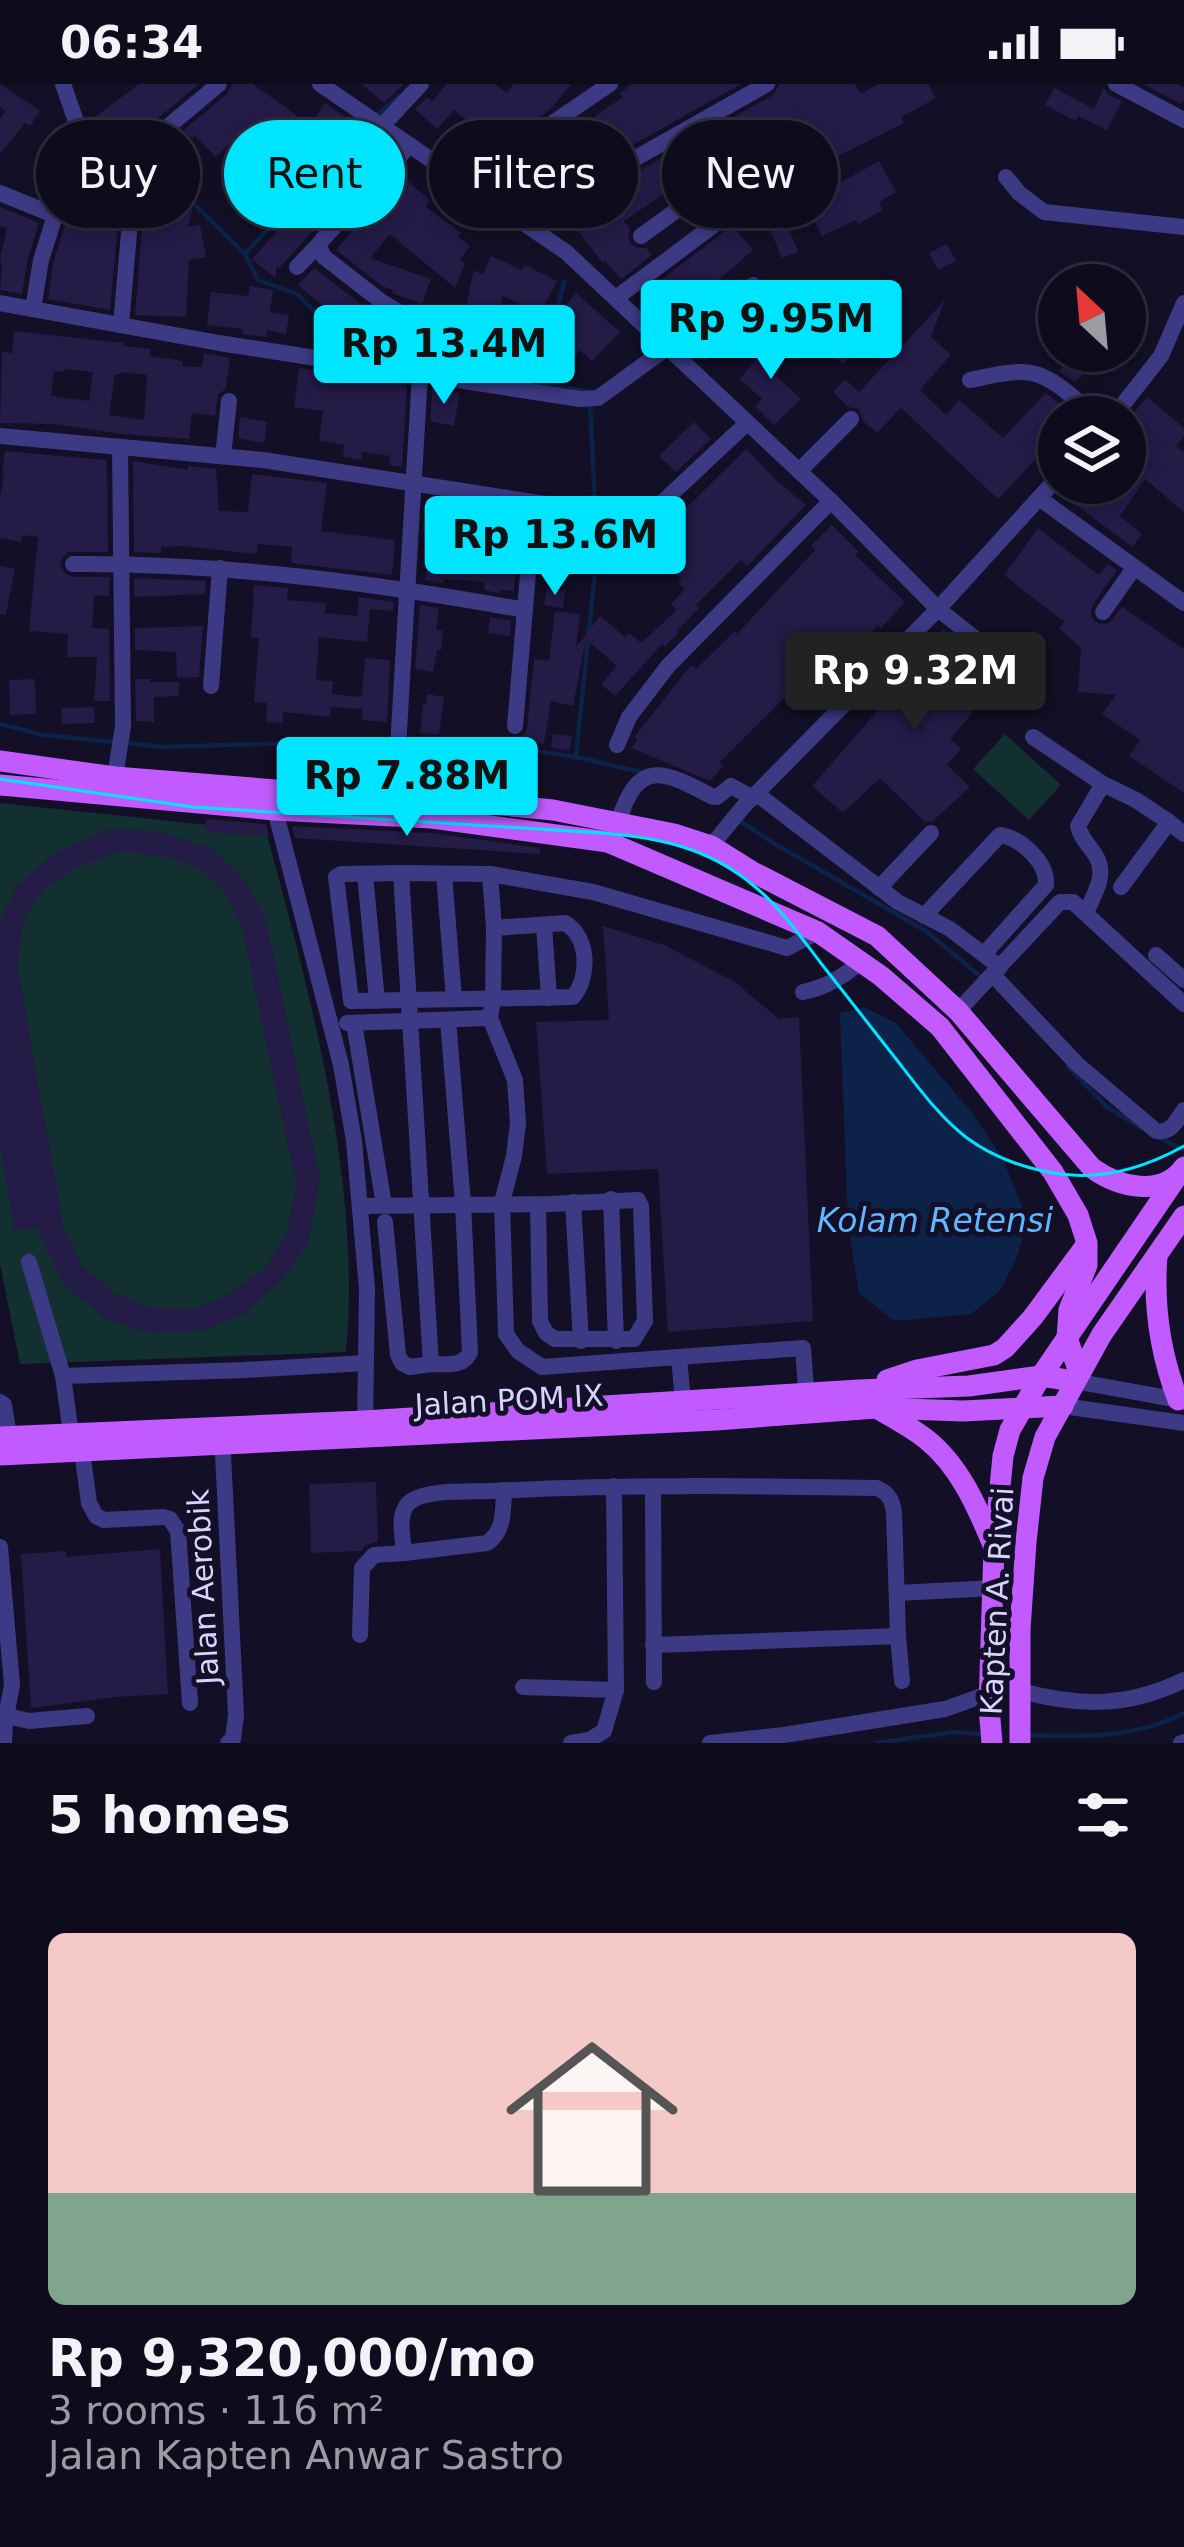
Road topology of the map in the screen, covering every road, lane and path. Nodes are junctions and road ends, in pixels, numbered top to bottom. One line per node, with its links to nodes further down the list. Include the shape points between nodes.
1 (63, 84): 10 (street)
2 (219, 84): 35 (street, via 146,145 134,172)
3 (320, 84): 11 (street)
4 (422, 84): 12 (street)
5 (608, 84): 13 (street)
6 (721, 84): 9 (street)
7 (766, 84): 9 (street)
8 (1116, 84): 14 (street)
9 (730, 104): 17 (street)
10 (76, 120)
11 (371, 120)
12 (377, 120)
13 (556, 120)
14 (1184, 120)
15 (405, 142): 16 (street)
16 (410, 145): 18 (street); 28 (street)
17 (638, 156)
18 (429, 159)
19 (1006, 177): 22 (street, via 1044,212)
20 (0, 193): 34 (street, via 54,219)
21 (662, 222): 26 (street)
22 (1184, 227)
23 (533, 228): 31 (street)
24 (688, 228): 27 (street)
25 (710, 228): 27 (street)
26 (641, 236)
27 (696, 238): 31 (street)
28 (320, 244): 29 (street); 36 (street, via 324,257)
29 (297, 267)
30 (753, 285): 37 (street)
31 (616, 298): 37 (street)
32 (0, 303): 34 (street)
33 (1184, 303): 41 (street, via 1161,356)
34 (33, 309): 35 (street)
35 (121, 325): 38 (street)
36 (428, 331)
37 (676, 355): 38 (street, via 589,399); 44 (street)
38 (420, 374): 49 (street)
39 (970, 380): 40 (street, via 1024,371)
40 (1069, 396)
41 (1130, 396)
42 (230, 401): 47 (street)
43 (850, 419): 48 (street)
44 (748, 423): 48 (street); 52 (street, via 637,518)
45 (0, 436): 46 (street)
46 (120, 447): 47 (street); 55 (street)
47 (223, 456): 49 (street)
48 (799, 471): 51 (street)
49 (413, 482): 52 (street); 58 (street)
50 (1038, 499): 60 (street)
51 (831, 501): 60 (street); 67 (street, via 668,666)
52 (534, 503): 61 (street)
53 (1047, 504): 57 (street)
54 (74, 563): 55 (street)
55 (120, 563): 56 (street); 70 (street, via 123,726)
56 (220, 568): 58 (street); 64 (street)
57 (1134, 568): 59 (street); 62 (street)
58 (407, 589): 61 (street); 74 (street)
59 (1184, 602)
60 (938, 609): 63 (street); 75 (street)
61 (524, 610): 65 (street)
62 (1103, 612)
63 (1022, 676)
64 (211, 686)
65 (515, 726)
66 (1033, 737): 71 (street)
67 (617, 745)
68 (0, 761): 69 (main road)
69 (61, 770): 70 (main road); 73 (main road)
70 (115, 777): 74 (main road)
71 (1103, 784): 78 (street); 88 (street, via 1078,826 1102,867)
72 (0, 785): 73 (main road)
73 (32, 788): 76 (main road)
74 (395, 798): 77 (main road)
75 (751, 800): 77 (street, via 731,786 718,797 653,774 631,789); 81 (street); 87 (street)
76 (275, 810): 92 (main road, via 476,823 608,842); 110 (street)
77 (618, 823): 81 (main road)
78 (1168, 823): 80 (street); 86 (street)
79 (932, 833): 87 (street)
80 (1184, 834)
81 (715, 840): 105 (main road, via 751,871 877,935)
82 (401, 873): 83 (street); 84 (street); 104 (street)
83 (365, 874): 103 (street); 103 (street, via 335,880 351,1001)
84 (444, 874): 85 (street); 102 (street)
85 (490, 874): 91 (street); 92 (street, via 593,892 787,948)
86 (1121, 887)
87 (879, 889): 89 (street)
88 (1085, 914): 96 (street, via 1060,902); 106 (street)
89 (924, 916): 93 (street); 93 (street, via 1000,836 1012,837 1048,878)
90 (544, 925): 91 (street); 101 (street); 101 (street, via 575,928 585,976 573,997)
91 (494, 928): 100 (street)
92 (818, 932): 95 (main road)
93 (985, 953): 96 (street)
94 (1156, 955): 98 (street)
95 (862, 962): 97 (main road); 99 (street)
96 (994, 973): 105 (street); 114 (street, via 1077,1064 1156,1131)
97 (881, 976): 105 (main road, via 928,1000); 115 (main road, via 940,1027)
98 (1184, 980)
99 (803, 992)
100 (493, 998): 101 (street); 102 (street); 107 (street)
101 (549, 998)
102 (454, 999): 104 (street)
103 (377, 1001): 104 (street)
104 (409, 1001): 108 (street)
105 (965, 1004): 113 (main road)
106 (1184, 1004)
107 (490, 1018): 109 (street); 118 (street, via 515,1080 514,1156)
108 (410, 1020): 109 (street); 111 (street); 123 (street)
109 (448, 1020): 120 (street)
110 (331, 1023): 111 (street); 122 (street)
111 (354, 1023): 124 (street)
112 (1184, 1110): 114 (street)
113 (1054, 1120): 115 (main road); 116 (main road, via 1114,1184 1146,1186)
114 (1178, 1133)
115 (1053, 1172): 126 (main road)
116 (1180, 1172): 129 (main road, Kapten A. Rivai)
117 (610, 1199): 119 (street); 131 (street); 131 (street, via 635,1198 641,1206 645,1322 634,1339)
118 (502, 1202): 120 (street); 121 (street); 132 (street, via 506,1334 518,1351 542,1366)
119 (573, 1202): 121 (street); 130 (street)
120 (463, 1204): 123 (street); 134 (street, via 470,1352 455,1364)
121 (538, 1204): 130 (street, via 540,1321 555,1339)
122 (361, 1205): 124 (street); 133 (street)
123 (421, 1205): 124 (street); 134 (street)
124 (384, 1210): 134 (street, via 398,1355 410,1367)
125 (1184, 1216): 127 (main road, Kapten A. Rivai)
126 (1088, 1243): 129 (main road); 138 (main road, via 1005,1348)
127 (1157, 1256): 137 (main road, Kapten A. Rivai); 144 (main road, via 1157,1319)
128 (29, 1262): 135 (street)
129 (1067, 1338): 136 (main road, Kapten A. Rivai); 137 (main road)
130 (580, 1341): 131 (street)
131 (616, 1341)
132 (679, 1358): 140 (street, via 802,1348); 145 (street)
133 (365, 1363): 135 (street); 146 (street)
134 (431, 1364)
135 (62, 1376): 148 (street)
136 (1041, 1376): 137 (main road); 138 (main road); 143 (main road, Kapten A. Rivai)
137 (1076, 1377): 141 (main road, Kapten A. Rivai); 144 (street)
138 (859, 1390): 140 (main road, Jalan POM IX)
139 (1, 1404): 149 (street)
140 (807, 1404): 142 (main road, Jalan POM IX); 145 (main road, Jalan POM IX)
141 (1063, 1406): 143 (main road, Jalan POM IX); 144 (street); 166 (main road, Kapten A. Rivai, via 1045,1437 1029,1498)
142 (876, 1408): 143 (main road, Jalan POM IX); 154 (main road, via 947,1458)
143 (1022, 1409): 154 (main road, Kapten A. Rivai, via 1003,1456)
144 (1180, 1411)
145 (684, 1412): 146 (main road, Jalan POM IX)
146 (365, 1429): 147 (main road, Jalan POM IX)
147 (222, 1435): 148 (main road, Jalan POM IX); 172 (street, Jalan Aerobik, via 236,1715)
148 (76, 1442): 149 (main road, Jalan POM IX); 168 (street, via 96,1516 164,1517 178,1531)
149 (3, 1443)
150 (614, 1486): 151 (street); 152 (street); 165 (street)
151 (653, 1487): 157 (street, via 877,1488 892,1501); 160 (street)
152 (504, 1490): 155 (street, via 496,1538); 155 (street, via 424,1495 406,1505)
153 (0, 1547): 169 (street, via 12,1685)
154 (994, 1548): 156 (main road, Kapten A. Rivai)
155 (404, 1553): 158 (street, via 374,1555 362,1568)
156 (993, 1588): 157 (street); 167 (main road, Kapten A. Rivai)
157 (898, 1593): 159 (street)
158 (360, 1635)
159 (898, 1636): 160 (street); 162 (street)
160 (653, 1646): 163 (street)
161 (1184, 1680): 166 (street, via 1125,1701)
162 (902, 1681)
163 (655, 1682)
164 (523, 1687): 165 (street)
165 (616, 1690): 173 (street, via 604,1731)
166 (1020, 1697): 176 (main road, Kapten A. Rivai)
167 (990, 1700): 174 (street); 175 (main road, Kapten A. Rivai)
168 (190, 1703)
169 (7, 1717): 170 (street); 171 (street)
170 (88, 1717)
171 (4, 1743)
172 (229, 1743)
173 (572, 1743)
174 (710, 1743)
175 (992, 1743)
176 (1019, 1743)

